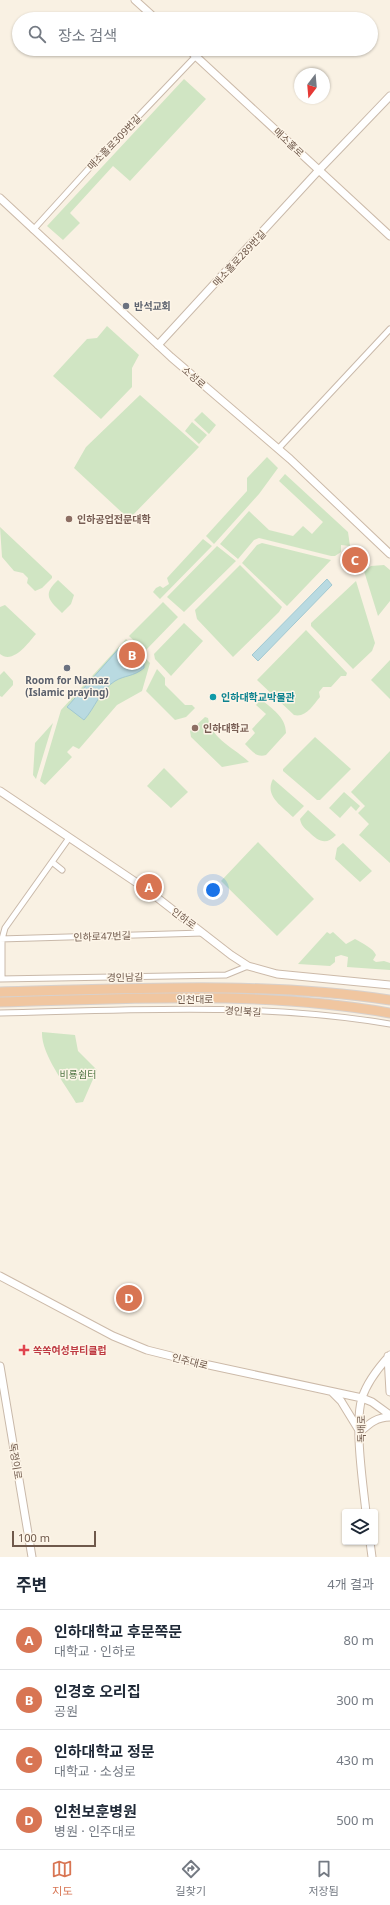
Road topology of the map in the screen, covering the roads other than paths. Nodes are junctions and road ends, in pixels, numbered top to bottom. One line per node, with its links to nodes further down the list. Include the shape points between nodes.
1 (135, 0): 2 (main road)
2 (148, 12)
3 (196, 56): 5 (main road, 매소홀로); 7 (street, 매소홀로309번길)
4 (390, 96): 5 (main road, 매소홀로289번길)
5 (319, 170): 8 (main road, 매소홀로); 10 (main road, 매소홀로289번길)
6 (0, 198): 7 (main road, 소성로)
7 (33, 230): 10 (main road, 소성로)
8 (390, 236)
9 (390, 329): 11 (street)
10 (158, 345): 11 (main road, 소성로)
11 (278, 449): 12 (main road, 소성로)
12 (390, 554)
13 (0, 791): 14 (main road, 인하로)
14 (69, 838): 15 (street); 17 (main road, 인하로, via 146,889)
15 (52, 862): 16 (street); 18 (street)
16 (62, 870)
17 (204, 932): 18 (street, 인하로47번길); 19 (main road, 인하로)
18 (1, 939): 20 (street)
19 (248, 966): 20 (street, 경인남길, via 226,975); 21 (main road, 인하로, via 277,974)
20 (1, 979)
21 (390, 985)
22 (0, 992): 23 (highway, 인천대로, via 199,988 276,990)
23 (390, 1000)
24 (0, 1002): 26 (highway, 인천대로, via 206,998 322,1004)
25 (0, 1013): 27 (street, 경인북길, via 199,1008 298,1013)
26 (390, 1013)
27 (390, 1024)
28 (0, 1276): 31 (main road, 인주대로, via 113,1336 147,1350)
29 (389, 1355): 32 (main road); 33 (main road, 독배로, via 372,1376)
30 (0, 1366): 38 (main road, 독정이로)
31 (331, 1392): 33 (main road, 인주대로); 35 (main road, via 341,1401)
32 (390, 1392)
33 (362, 1398): 34 (main road, 인주대로, via 372,1402); 35 (main road, 독배로)
34 (390, 1416): 35 (main road, via 374,1420)
35 (360, 1432): 36 (main road, 독배로)
36 (366, 1509)
37 (370, 1545): 39 (main road)
38 (32, 1557)
39 (372, 1557)

